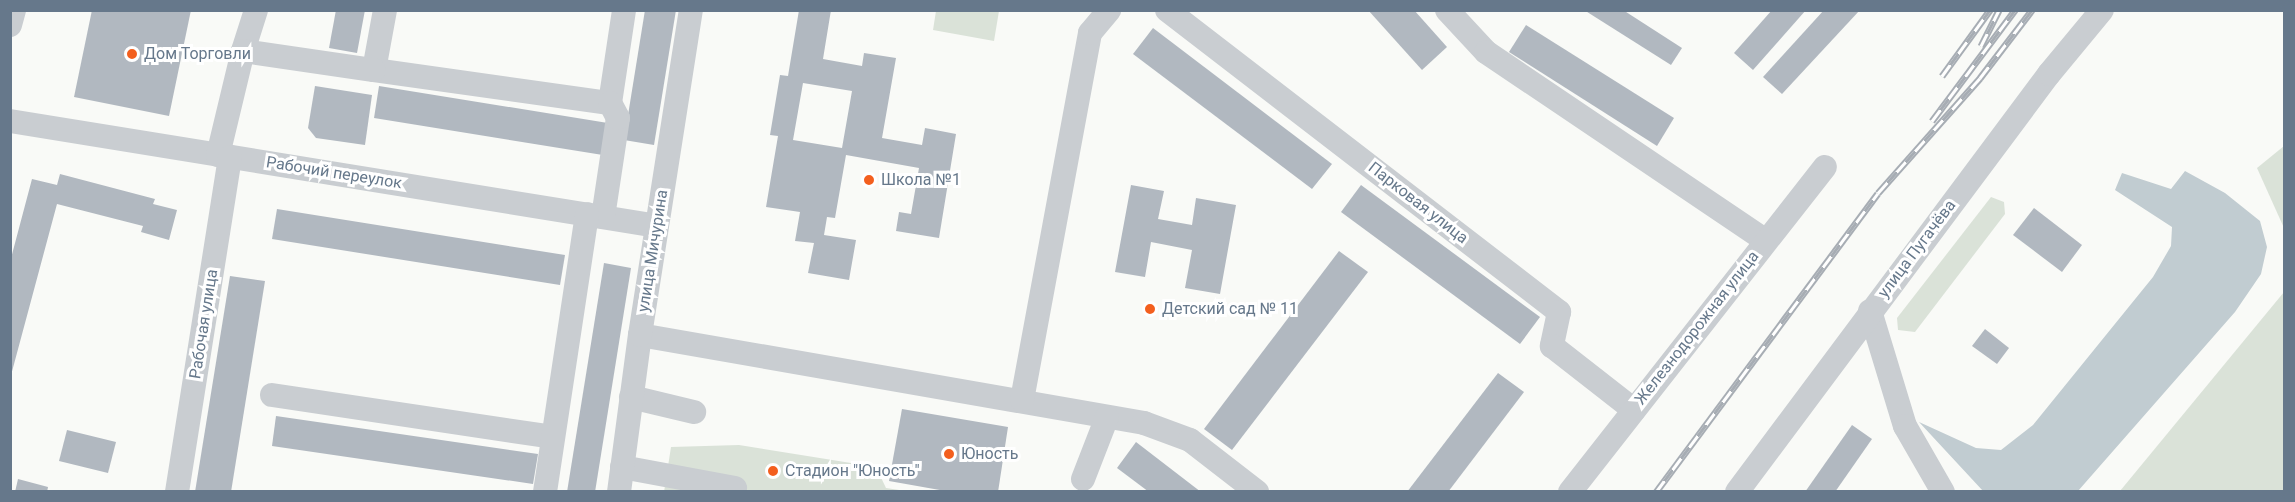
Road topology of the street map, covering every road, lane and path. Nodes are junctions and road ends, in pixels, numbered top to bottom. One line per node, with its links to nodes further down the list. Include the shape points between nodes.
1 (14, 10): 10 (street)
2 (256, 10): 11 (street, Рабочая улица)
3 (385, 10): 12 (street)
4 (624, 10): 13 (street)
5 (691, 10): 18 (street, улица Мичурина)
6 (1108, 10): 24 (street, via 1090,33)
7 (1167, 10): 25 (street, Парковая улица, via 1559,312 1552,346)
8 (1448, 10): 19 (street, via 1486,52)
9 (2102, 10): 20 (street, улица Пугачёва)
10 (10, 25)
11 (243, 51): 12 (street); 15 (street, Рабочая улица)
12 (374, 70): 13 (street)
13 (610, 103): 17 (street, via 618,118)
14 (10, 121): 15 (street, Рабочий переулок)
15 (224, 156): 17 (street, Рабочий переулок); 32 (street, Рабочая улица)
16 (1825, 167): 19 (street, Железнодорожная улица)
17 (595, 216): 18 (street, Рабочий переулок); 28 (street)
18 (657, 226): 21 (street, улица Мичурина)
19 (1765, 240): 25 (street, Железнодорожная улица)
20 (1870, 311): 37 (street, улица Пугачёва); 38 (street, via 1905,426)
21 (640, 335): 23 (street, улица Мичурина); 24 (street)
22 (272, 395): 28 (street)
23 (631, 397): 26 (street); 29 (street, улица Мичурина)
24 (1022, 400): 27 (street)
25 (1634, 410): 36 (street, Железнодорожная улица)
26 (694, 412)
27 (1107, 417): 30 (street); 35 (street, via 1144,423 1190,440)
28 (554, 437): 33 (street)
29 (622, 467): 31 (street); 34 (street, улица Мичурина)
30 (1083, 479)
31 (735, 488)
32 (177, 492)
33 (544, 492)
34 (620, 492)
35 (1257, 492)
36 (1570, 492)
37 (1737, 492)
38 (1943, 492)

